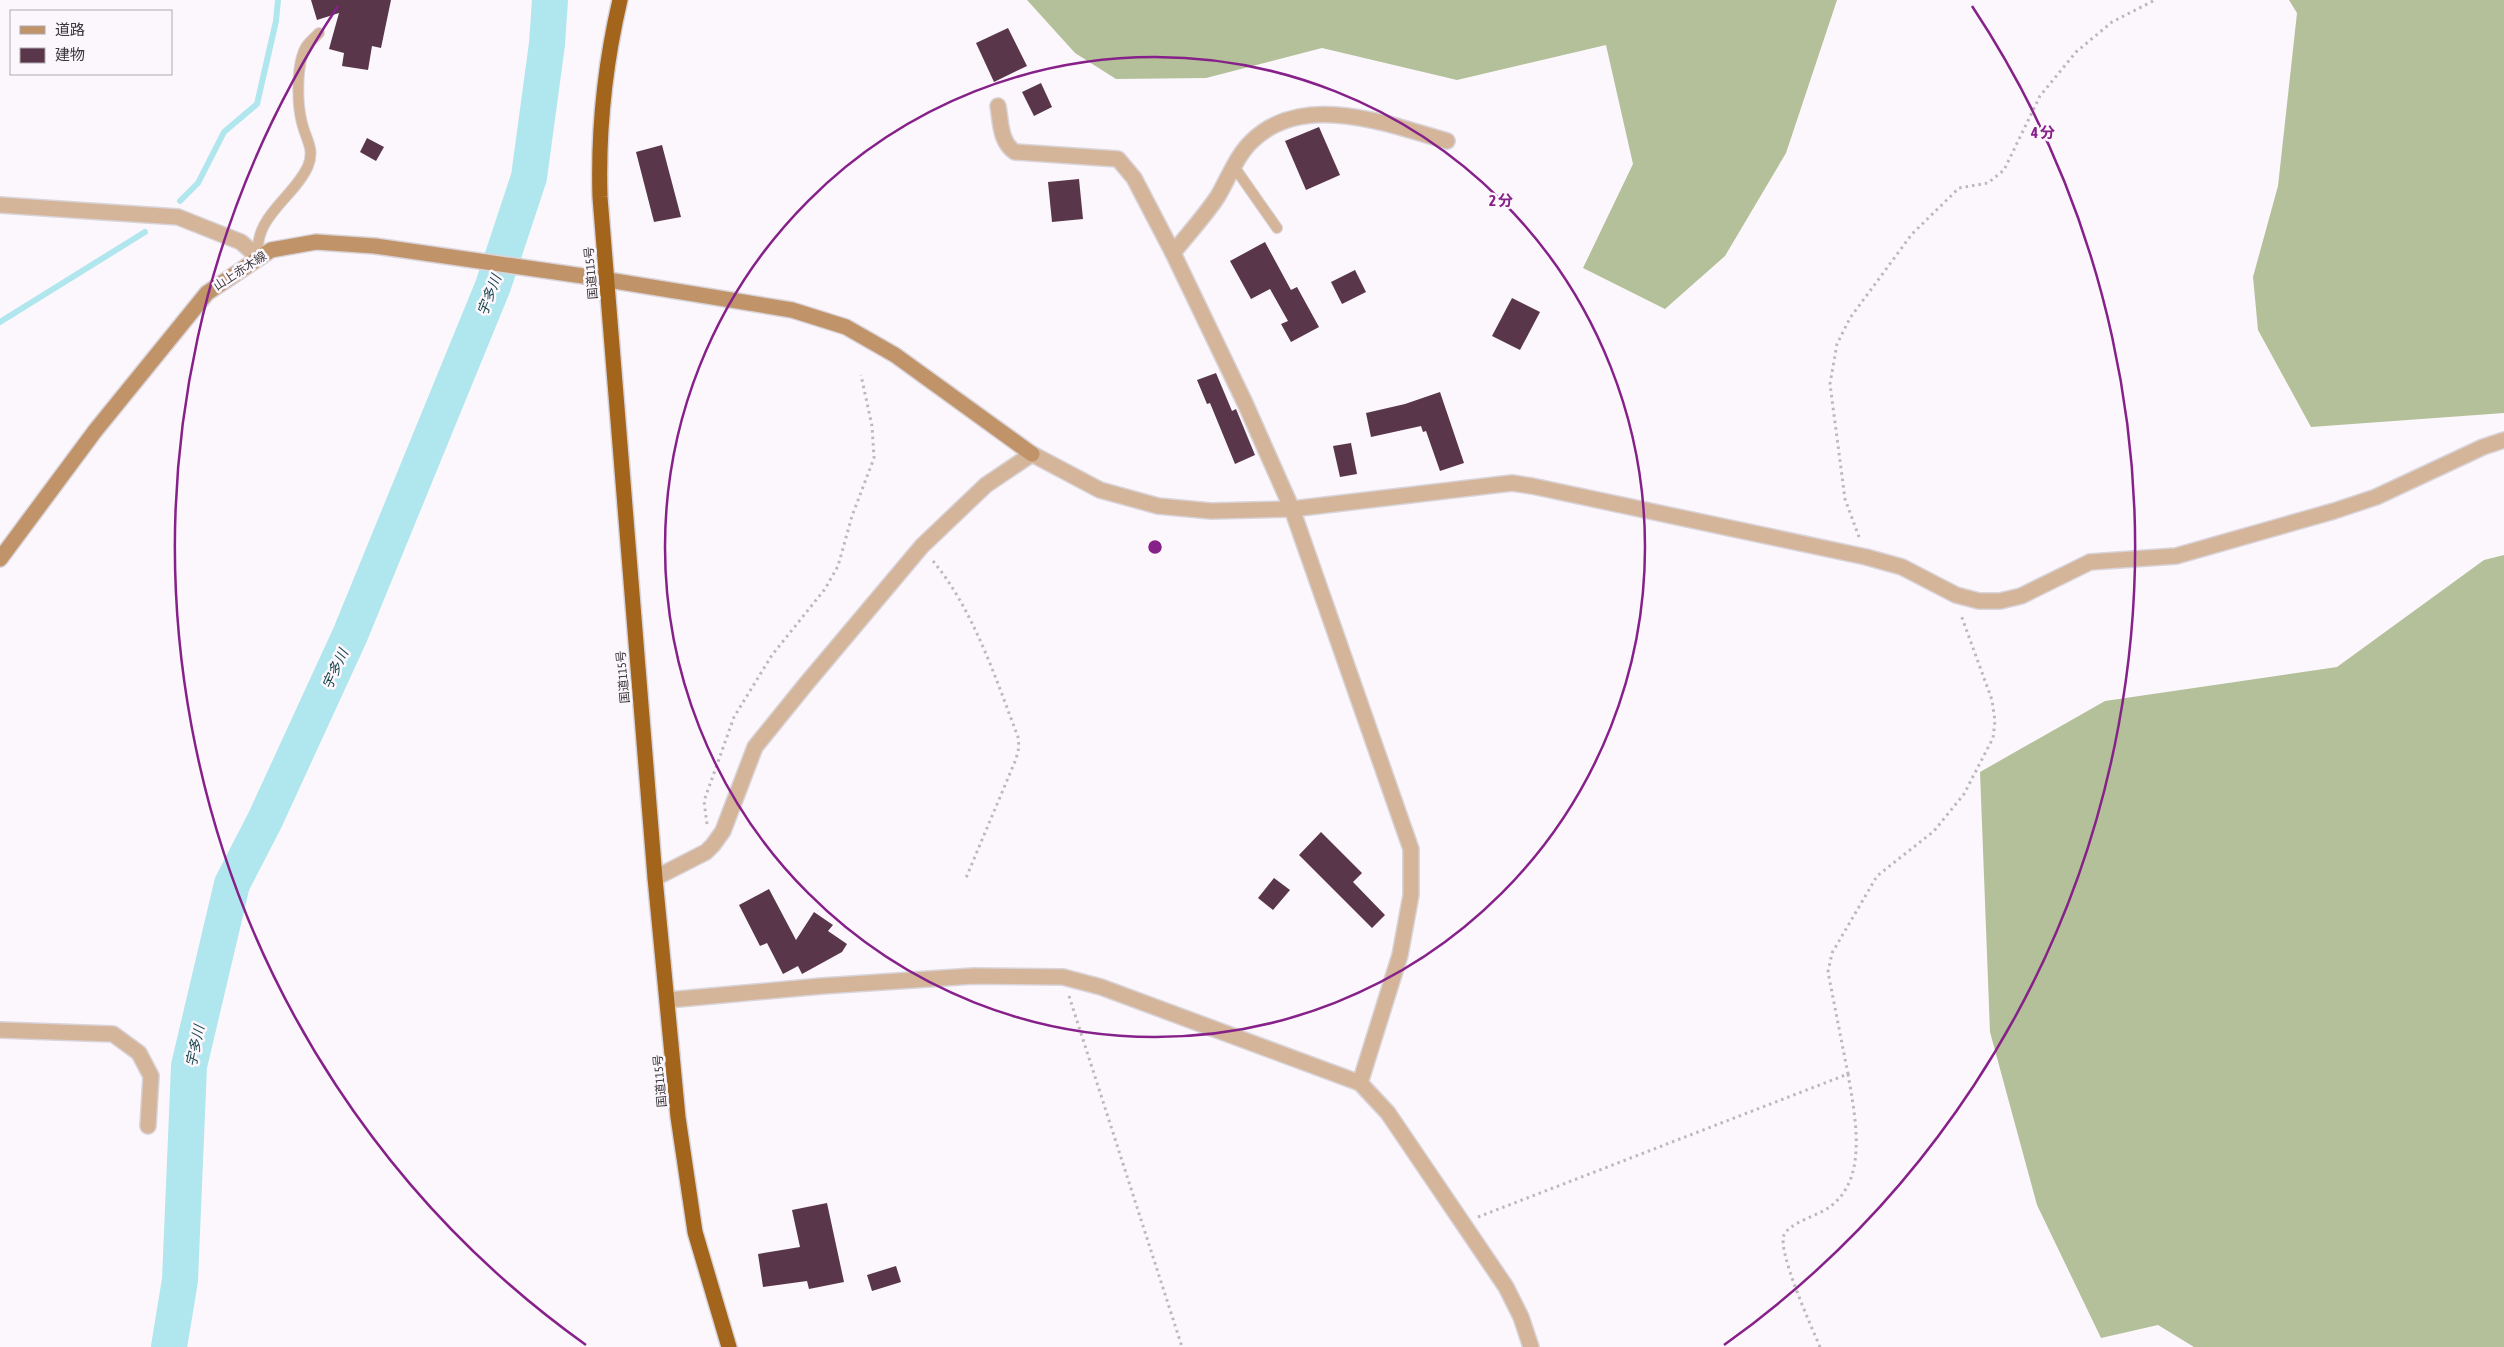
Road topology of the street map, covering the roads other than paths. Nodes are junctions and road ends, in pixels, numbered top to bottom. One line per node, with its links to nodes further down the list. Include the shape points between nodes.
1 (620, 0): 10 (highway, 国道115号, via 598,152)
2 (319, 33): 9 (lane, via 306,47 300,72 298,106 312,153 307,168 261,229 257,248)
3 (998, 106): 8 (street, via 1003,138 1007,147 1015,152 1118,159 1134,178)
4 (1447, 141): 5 (street, via 1372,120 1342,115 1298,116 1272,125 1250,142)
5 (1235, 168): 7 (lane); 8 (street)
6 (0, 205): 9 (street, via 178,217 241,242)
7 (1277, 228)
8 (1173, 253): 13 (street, via 1246,403)
9 (259, 258): 10 (main road, 山上赤木線, via 271,250 316,242 375,246); 14 (main road, 山上赤木線, via 207,293 95,431)
10 (607, 280): 12 (main road, 山上赤木線, via 792,310 846,327 895,355); 15 (highway, 国道115号)
11 (2504, 440): 13 (street, via 2376,497 2185,554 2090,562 2021,596 2000,601 1979,601 1956,594 1902,566 1866,557 1512,483)
12 (1032, 454): 13 (street, via 1100,490 1158,506 1211,511); 15 (street, via 986,484 922,546 755,746 723,831 713,845 706,852)
13 (1292, 508): 18 (street, via 1411,849 1411,896 1400,955)
14 (0, 559)
15 (655, 878): 16 (highway, 国道115号)
16 (668, 1000): 18 (street, via 974,976 1063,977 1101,987); 20 (highway, 国道115号, via 678,1117 695,1232)
17 (0, 1030): 19 (street, via 113,1034 139,1053 151,1076)
18 (1360, 1083): 21 (street, via 1388,1113 1506,1287)
19 (148, 1126)
20 (729, 1347)
21 (1531, 1347)

